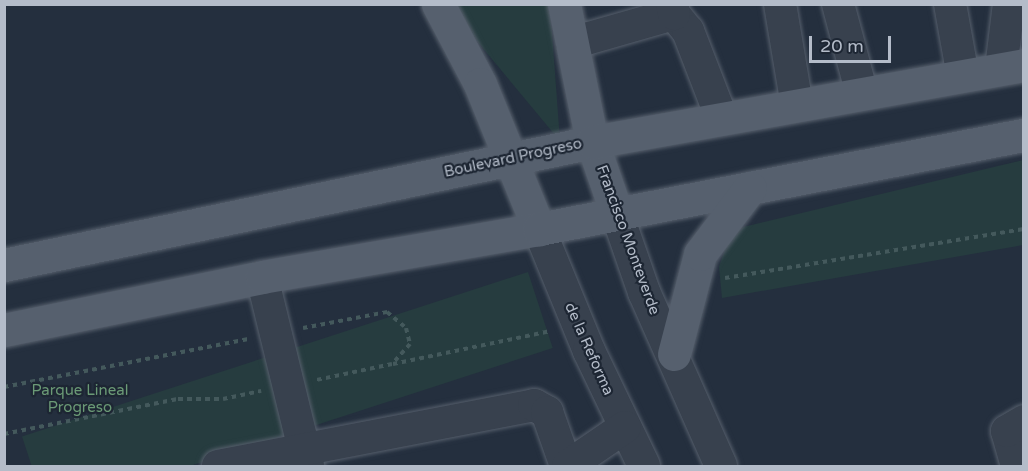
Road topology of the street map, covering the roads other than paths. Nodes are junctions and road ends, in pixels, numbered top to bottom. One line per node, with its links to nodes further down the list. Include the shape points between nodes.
1 (438, 4): 16 (main road, via 468,57)
2 (564, 4): 8 (main road, Francisco Monteverde)
3 (780, 4): 12 (street)
4 (838, 4): 11 (street)
5 (950, 4): 10 (street)
6 (1009, 4): 9 (street)
7 (673, 9): 8 (street); 13 (street, via 688,31)
8 (572, 43): 15 (main road, Francisco Monteverde)
9 (1012, 67): 10 (main road, Boulevard Progreso)
10 (963, 76): 11 (main road, Boulevard Progreso)
11 (862, 94): 12 (main road, Boulevard Progreso)
12 (797, 106): 13 (main road, Boulevard Progreso)
13 (722, 119): 15 (main road, Boulevard Progreso)
14 (1023, 135): 17 (main road)
15 (592, 142): 16 (main road, Boulevard Progreso); 18 (main road, Francisco Monteverde)
16 (511, 159): 19 (main road); 20 (main road, Boulevard Progreso)
17 (750, 188): 18 (main road); 23 (main road, via 700,254)
18 (617, 214): 19 (main road); 23 (street, Francisco Monteverde, via 644,292)
19 (539, 229): 21 (main road); 24 (street, de la Reforma)
20 (4, 265)
21 (262, 277): 22 (main road); 26 (street)
22 (4, 330)
23 (674, 354): 30 (street, Francisco Monteverde)
24 (625, 426): 28 (street); 29 (street, de la Reforma)
25 (1015, 426): 31 (street)
26 (307, 458): 27 (street); 28 (street, via 534,405 547,411)
27 (218, 466)
28 (567, 466)
29 (644, 466)
30 (721, 466)
31 (1017, 466)

